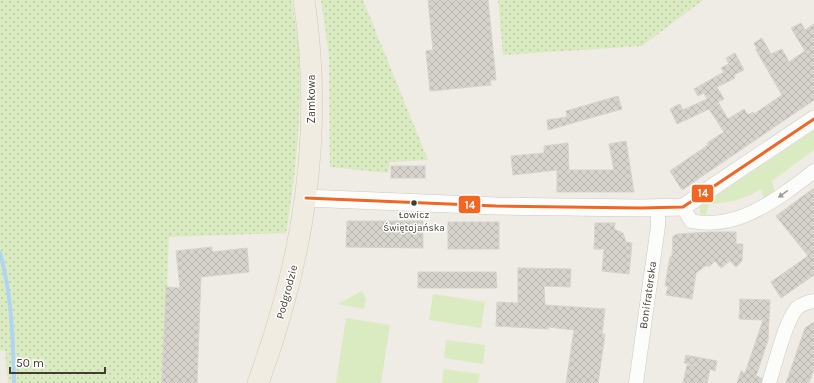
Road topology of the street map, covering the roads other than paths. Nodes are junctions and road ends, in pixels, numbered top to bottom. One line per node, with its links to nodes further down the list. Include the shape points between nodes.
1 (304, 0): 4 (main road, Zamkowa, via 311,90 310,167)
2 (814, 119): 5 (street)
3 (814, 172): 5 (street, one-way to 5, via 770,203 743,217 715,222 696,222 691,221)
4 (306, 198): 6 (street, via 496,206); 8 (main road, Podgrodzie, via 288,293)
5 (683, 207): 6 (street)
6 (658, 208): 9 (street, Bonifraterska, via 658,226)
7 (814, 301): 10 (street, via 806,302 790,319)
8 (258, 383)
9 (636, 383)
10 (769, 383)

